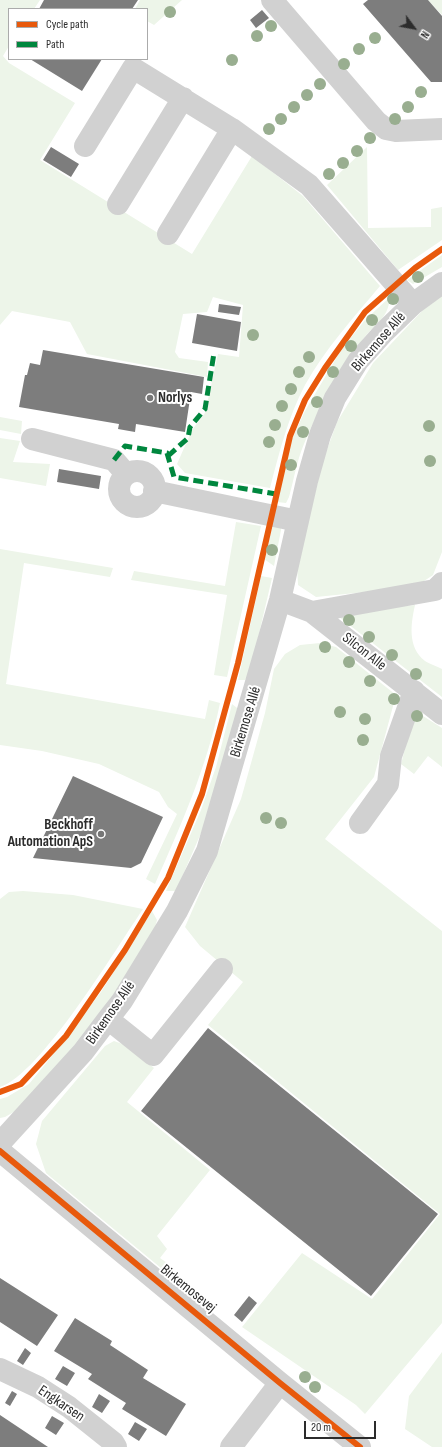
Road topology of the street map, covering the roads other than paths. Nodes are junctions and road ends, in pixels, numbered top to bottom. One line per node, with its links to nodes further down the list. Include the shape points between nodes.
1 (272, 0): 4 (street, via 376,121 386,129)
2 (183, 98): 3 (street); 5 (street, via 133,68); 6 (street)
3 (232, 129): 7 (street); 9 (street, via 309,185)
4 (442, 129)
5 (85, 146)
6 (118, 204)
7 (168, 234)
8 (442, 283): 9 (street, Birkemose Allé)
9 (412, 304): 13 (street, Birkemose Allé, via 358,362 335,398 320,435)
10 (32, 439): 11 (street, via 114,460)
11 (126, 474): 12 (street, via 142,471 154,483); 12 (street, via 119,483 120,495 127,504 146,504 152,499)
12 (154, 491): 13 (street)
13 (298, 521): 15 (street, Birkemose Allé)
14 (442, 584): 16 (street, via 435,590)
15 (280, 600): 16 (street, Silcon Alle); 21 (street, Birkemose Allé, via 207,851 177,911 122,1002)
16 (312, 612): 17 (street, Silcon Alle)
17 (414, 691): 18 (street, Silcon Alle); 19 (street, via 391,756 388,784)
18 (442, 714)
19 (360, 823)
20 (222, 969): 21 (street, via 153,1055)
21 (108, 1020): 22 (street, Birkemose Allé, via 83,1052)
22 (0, 1143)
23 (0, 1151): 25 (street, Birkemosevej)
24 (0, 1369): 26 (street, Engkarsen, via 38,1387 69,1407)
25 (280, 1383): 27 (street); 28 (street, Birkemosevej)
26 (116, 1447)
27 (231, 1447)
28 (360, 1447)

